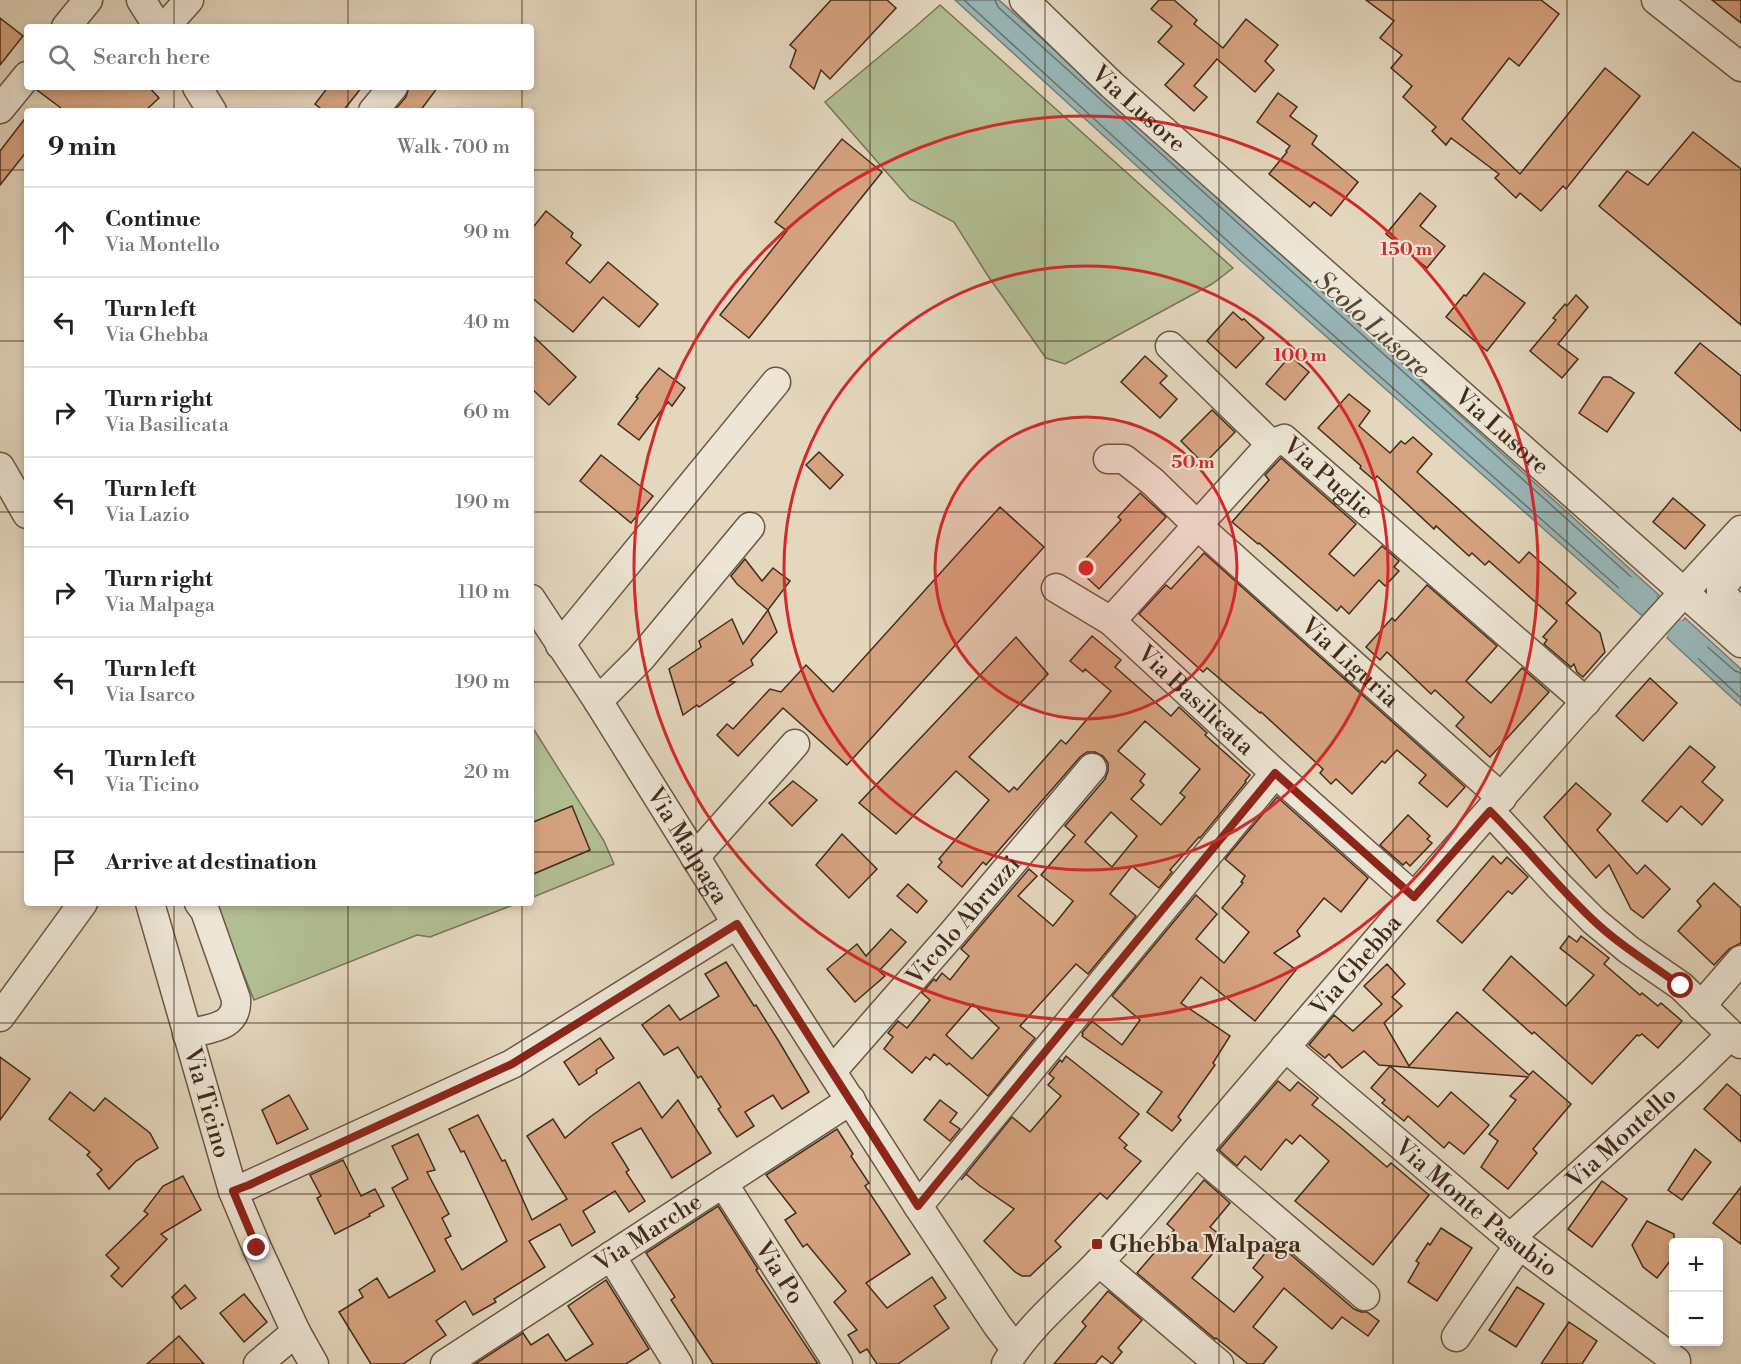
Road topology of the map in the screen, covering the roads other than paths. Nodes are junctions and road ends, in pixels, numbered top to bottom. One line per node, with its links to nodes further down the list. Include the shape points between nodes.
1 (88, 0): 6 (street)
2 (141, 0): 7 (street)
3 (189, 0): 8 (street)
4 (1024, 0): 27 (street, Via Lusore, via 1112,85)
5 (1656, 0): 9 (street)
6 (68, 24)
7 (156, 24)
8 (168, 24)
9 (1741, 67)
10 (24, 80): 15 (street)
11 (199, 90): 13 (street)
12 (390, 90): 14 (street)
13 (210, 108)
14 (376, 108)
15 (0, 110)
16 (1170, 346): 18 (street)
17 (776, 382): 32 (street)
18 (1271, 444): 22 (street, Via Puglie); 34 (street, Via Puglie, via 1284,439)
19 (1108, 459): 22 (street, Via Liguria, via 1125,459)
20 (0, 467): 21 (street)
21 (15, 504)
22 (1198, 526): 30 (street, Via Puglie); 38 (street, Via Liguria)
23 (750, 527): 33 (street, via 641,658)
24 (1741, 530): 27 (street, Via Ghebba)
25 (1741, 563): 29 (street, via 1721,588 1721,594)
26 (1056, 588): 30 (street)
27 (1681, 595): 31 (street, Via Lusore); 34 (street, Via Ghebba)
28 (534, 604): 32 (street, Via Malpaga)
29 (1741, 612)
30 (1111, 621): 37 (street, Via Basilicata)
31 (1741, 644)
32 (560, 645): 33 (street, Via Malpaga)
33 (598, 701): 39 (street, Via Malpaga)
34 (1586, 702): 38 (street, Via Ghebba)
35 (795, 744): 39 (street)
36 (1092, 768): 51 (street, Vicolo Abruzzi)
37 (1275, 773): 40 (street, Via Basilicata); 56 (street)
38 (1496, 804): 40 (street, Via Ghebba); 46 (street, Via Montello, via 1559,886 1594,921 1681,986)
39 (695, 857): 44 (street, Via Malpaga)
40 (1414, 897): 50 (street, Via Ghebba)
41 (81, 906): 47 (street)
42 (151, 906): 48 (street, Via Ticino)
43 (201, 906): 48 (street, via 236,1006 234,1017 226,1023)
44 (737, 924): 51 (street, Via Malpaga); 55 (street, via 512,1064)
45 (1741, 960): 46 (street)
46 (1701, 1006): 49 (street, Via Montello)
47 (0, 1017)
48 (188, 1034): 55 (street, Via Ticino)
49 (1736, 1039): 57 (street, Via Montello, via 1691,1074)
50 (1285, 1047): 53 (street, Via Ghebba); 57 (street, Via Monte Pasubio)
51 (832, 1071): 52 (street, Via Malpaga)
52 (850, 1100): 54 (street, Via Marche); 56 (street, Via Malpaga)
53 (1196, 1152): 59 (street, Via Ghebba); 60 (street)
54 (723, 1183): 58 (street, Via Marche); 69 (street, Via Po)
55 (233, 1191): 61 (street, Via Ticino)
56 (918, 1206): 63 (street, Via Malpaga, via 1010,1342)
57 (1515, 1241): 62 (street, Via Montello); 65 (street, Via Monte Pasubio)
58 (611, 1256): 64 (street); 68 (street, Via Marche)
59 (1099, 1262): 63 (street, Via Ghebba); 70 (street)
60 (1365, 1296)
61 (296, 1332): 66 (street); 67 (street, Via Ticino)
62 (1456, 1336)
63 (1012, 1355)
64 (668, 1361)
65 (1676, 1362)
66 (258, 1364)
67 (314, 1364)
68 (445, 1364)
69 (838, 1364)
70 (1219, 1364)

